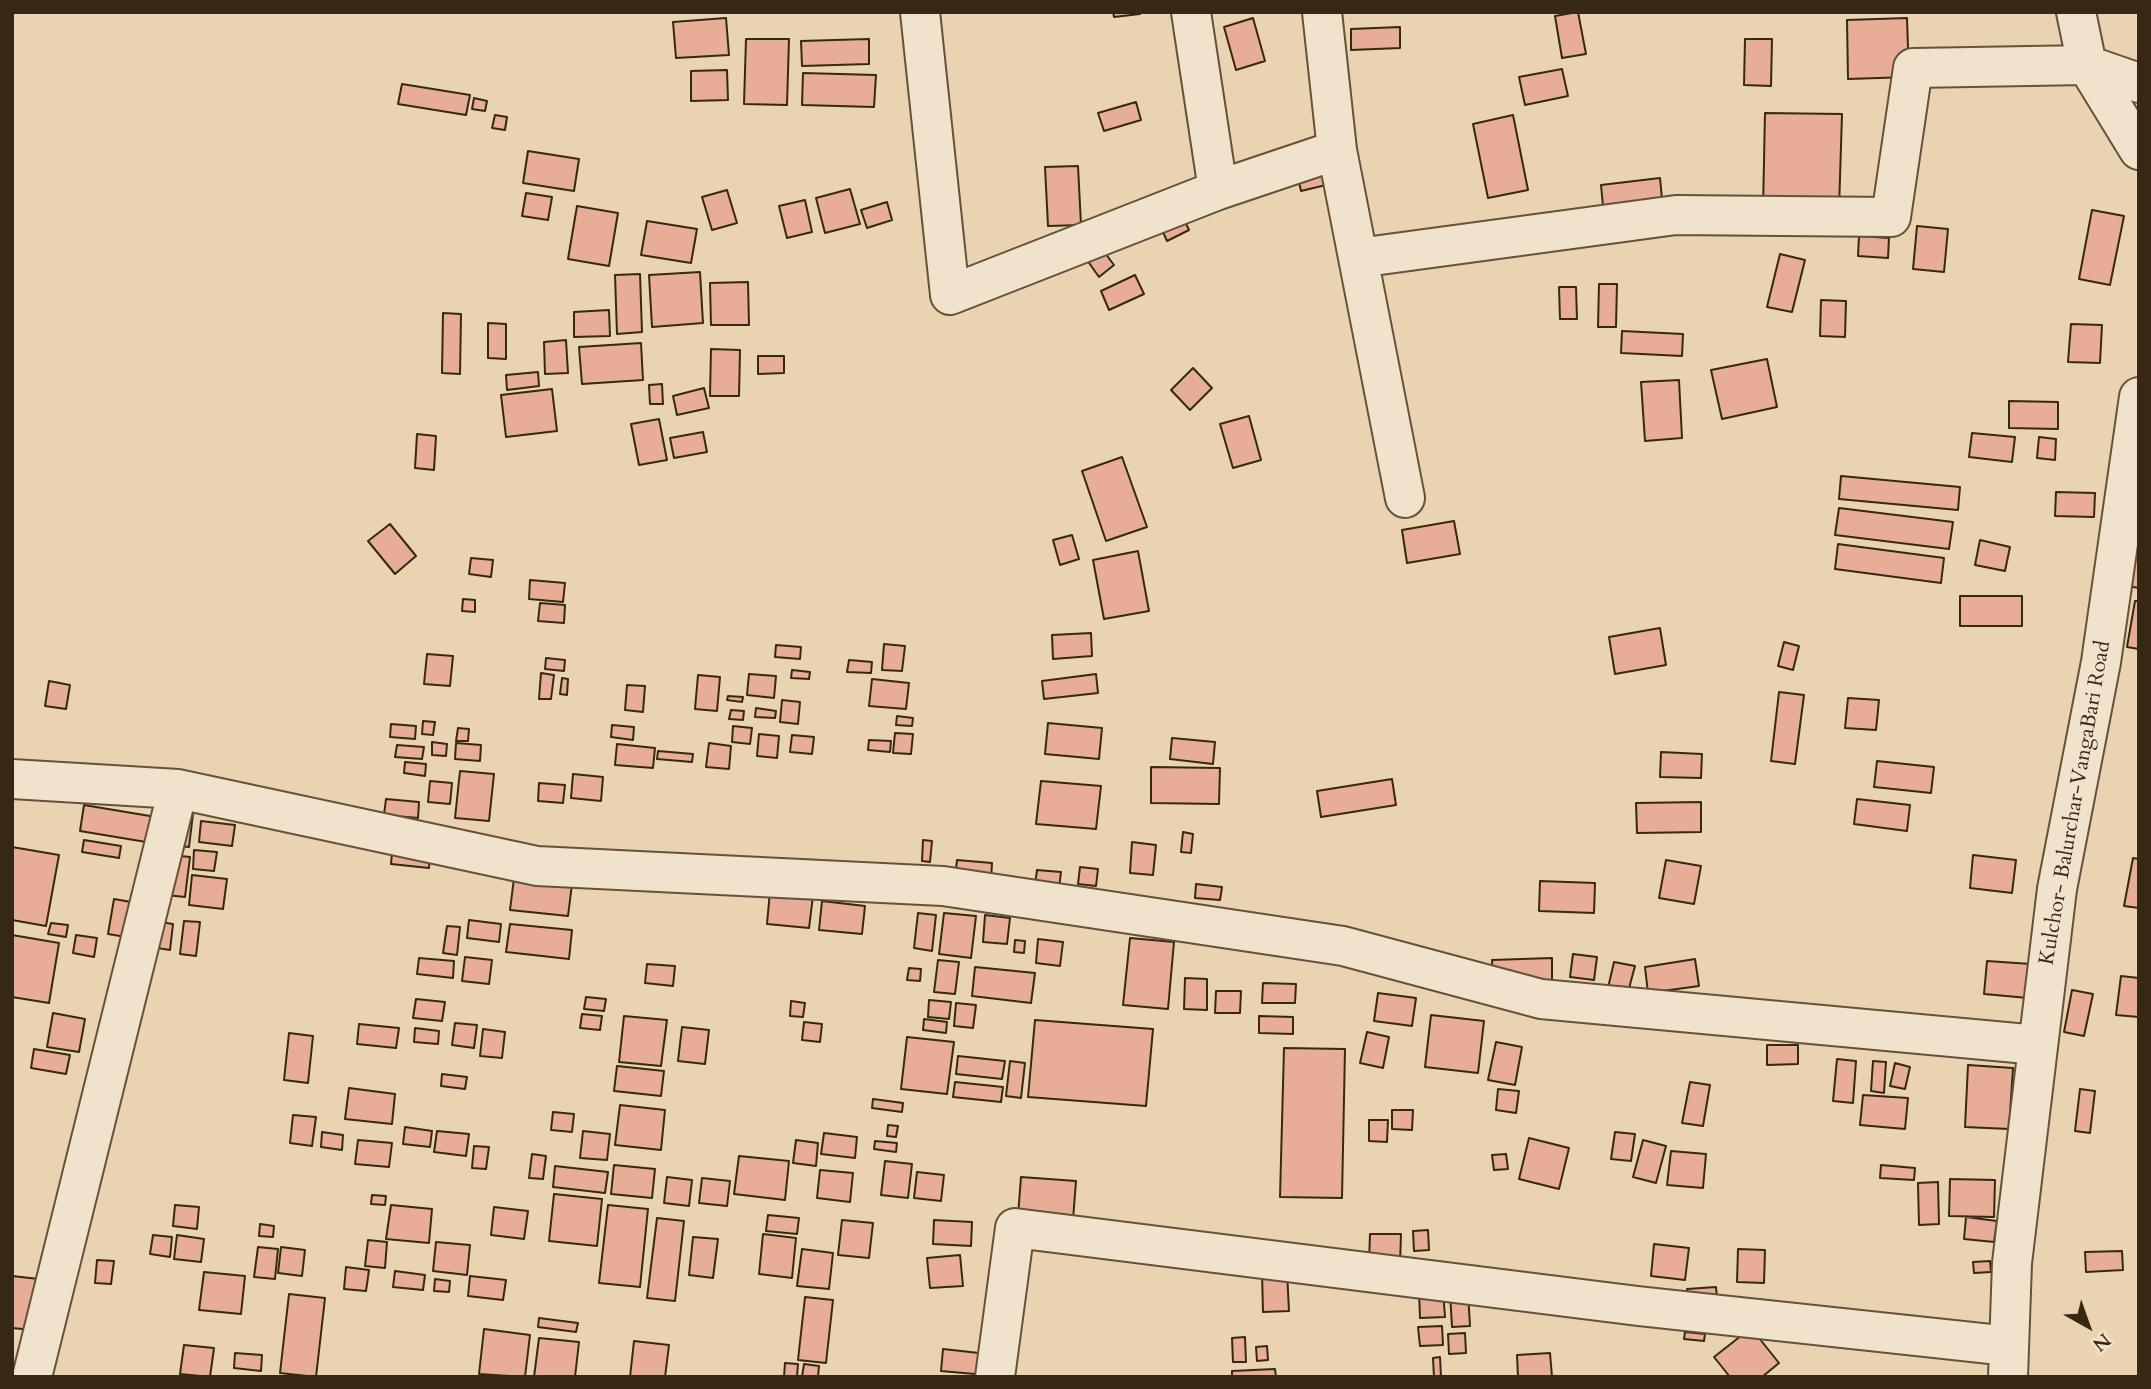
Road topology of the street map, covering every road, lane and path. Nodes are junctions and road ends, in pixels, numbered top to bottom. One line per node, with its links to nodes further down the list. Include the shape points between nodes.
1 (920, 12): 9 (street, via 950,295)
2 (1191, 12): 9 (street)
3 (1322, 12): 7 (street)
4 (2076, 12): 5 (street)
5 (2087, 65): 6 (street); 8 (street); 10 (street, via 1913,68 1891,217 1676,215)
6 (2139, 83)
7 (1337, 150): 9 (street); 10 (street)
8 (2139, 150)
9 (1218, 190)
10 (1358, 258): 12 (street)
11 (2139, 397): 15 (street, Kulchor- Balurchar-VangaBari Road, via 2101,662 2057,889)
12 (1405, 498)
13 (12, 779): 14 (street)
14 (178, 789): 15 (street, via 537,866 943,886 1343,946 1541,999); 17 (street)
15 (2038, 1045): 16 (street, Kulchor- Balurchar-VangaBari Road, via 2012,1264)
16 (2009, 1361): 18 (street, via 1638,1306 1015,1228)
17 (32, 1377)
18 (995, 1377)

